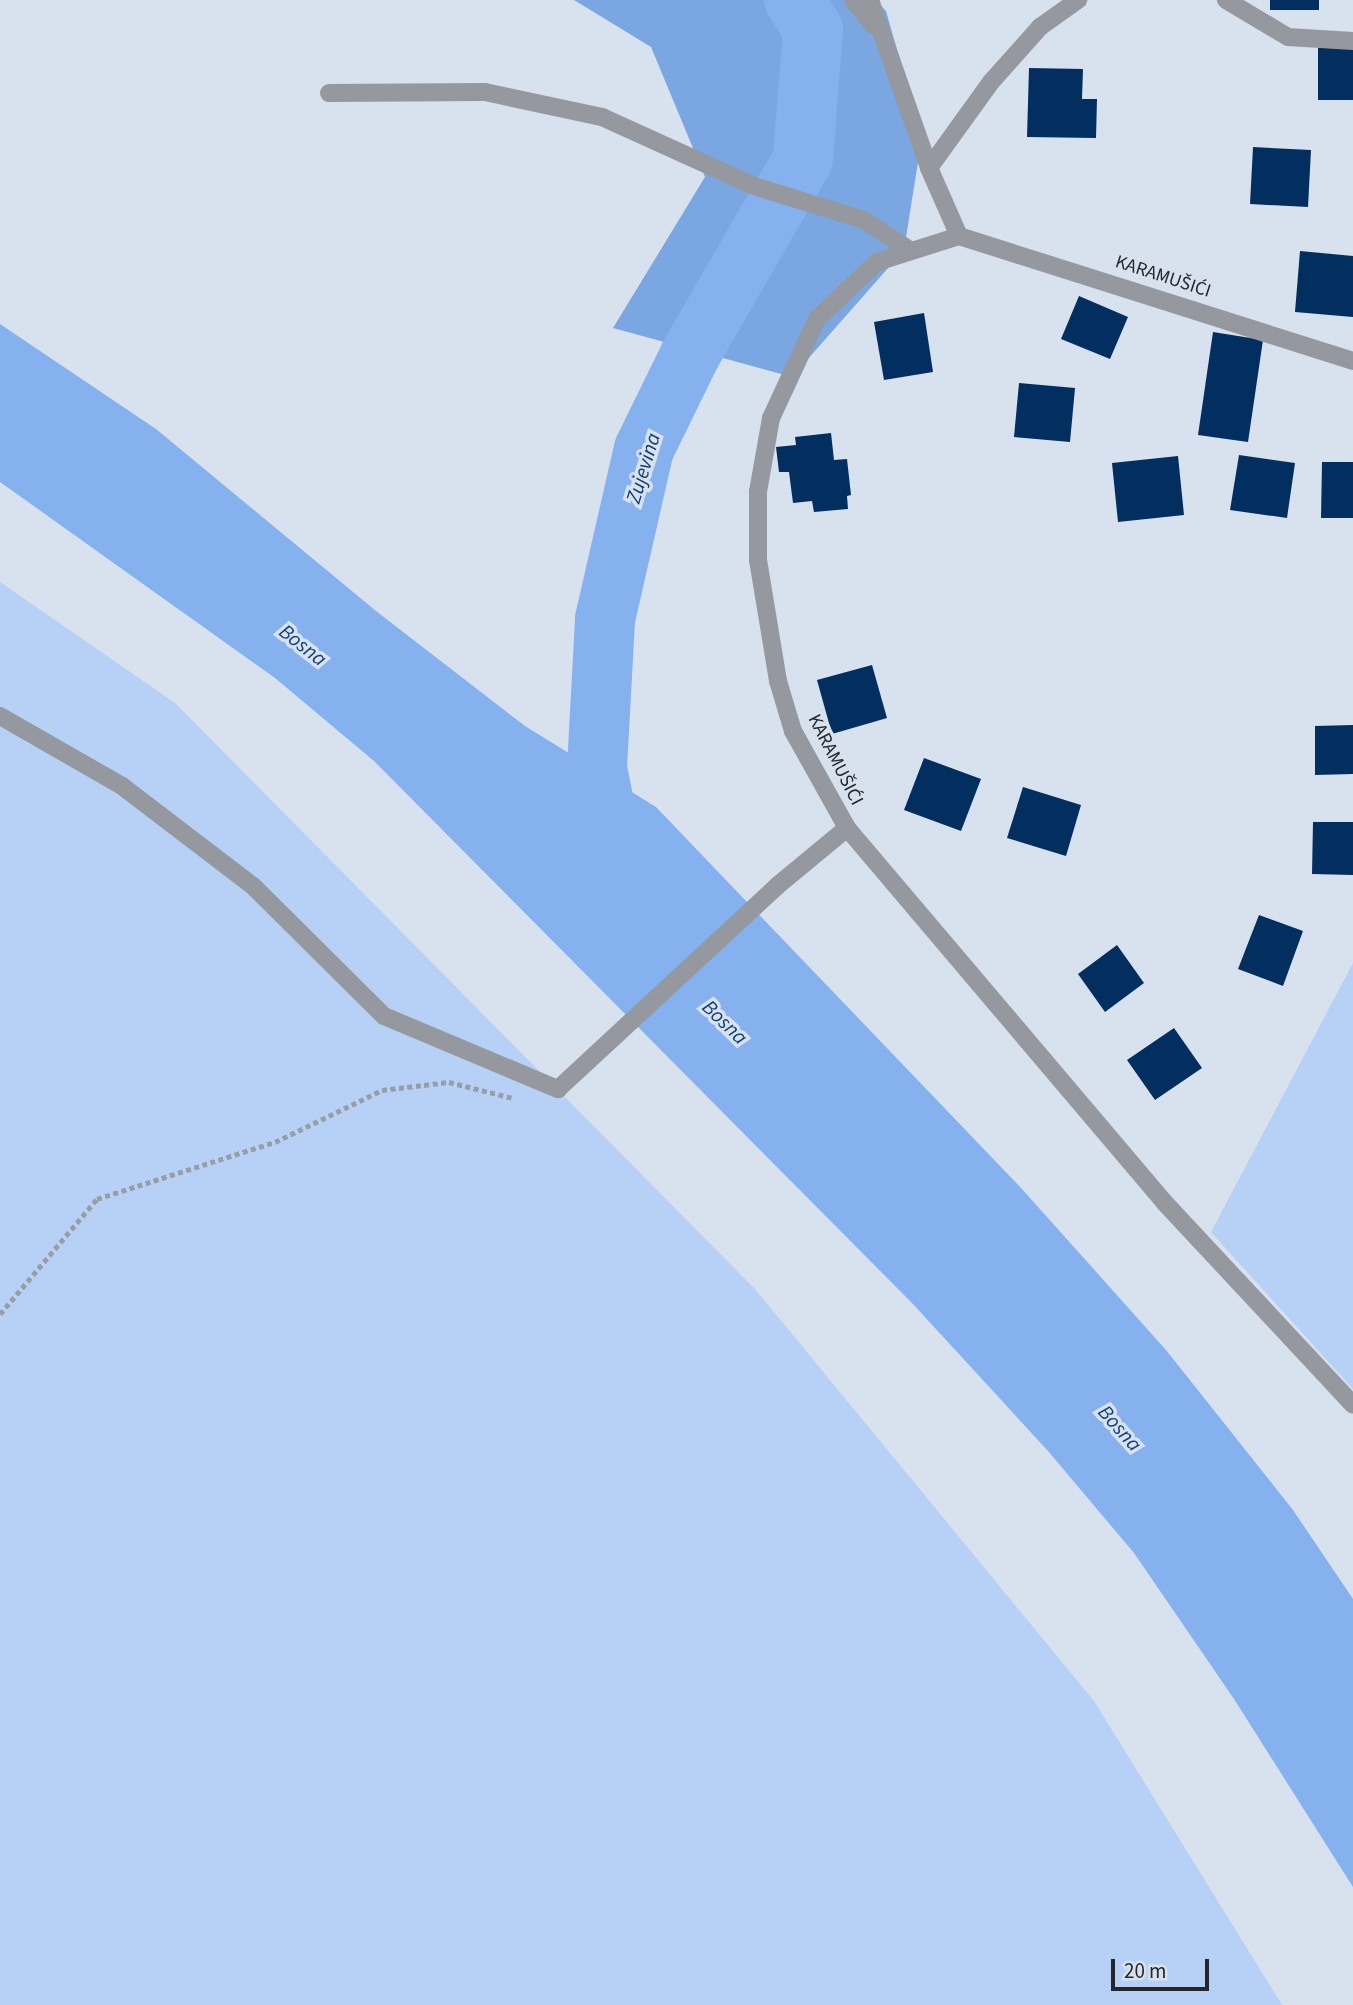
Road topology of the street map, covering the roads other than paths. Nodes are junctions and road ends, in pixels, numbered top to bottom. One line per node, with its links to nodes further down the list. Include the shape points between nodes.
1 (853, 0): 5 (street)
2 (870, 0): 5 (street)
3 (1078, 0): 8 (street, via 1040,27 991,82)
4 (1226, 0): 6 (street, via 1288,37)
5 (880, 33): 8 (street)
6 (1353, 41)
7 (329, 93): 10 (street, via 485,92 602,117 754,186 864,220)
8 (929, 168): 9 (street)
9 (959, 236): 10 (street, KARAMUŠIĆI); 11 (street, KARAMUŠIĆI)
10 (911, 251): 13 (street, KARAMUŠIĆI, via 877,262 817,319 771,418 758,492 758,560 778,681 793,731)
11 (1353, 361)
12 (0, 716): 13 (street, via 122,786 253,886 384,1016 558,1089 777,886)
13 (847, 828): 14 (street, KARAMUŠIĆI, via 1164,1202)
14 (1353, 1405)

